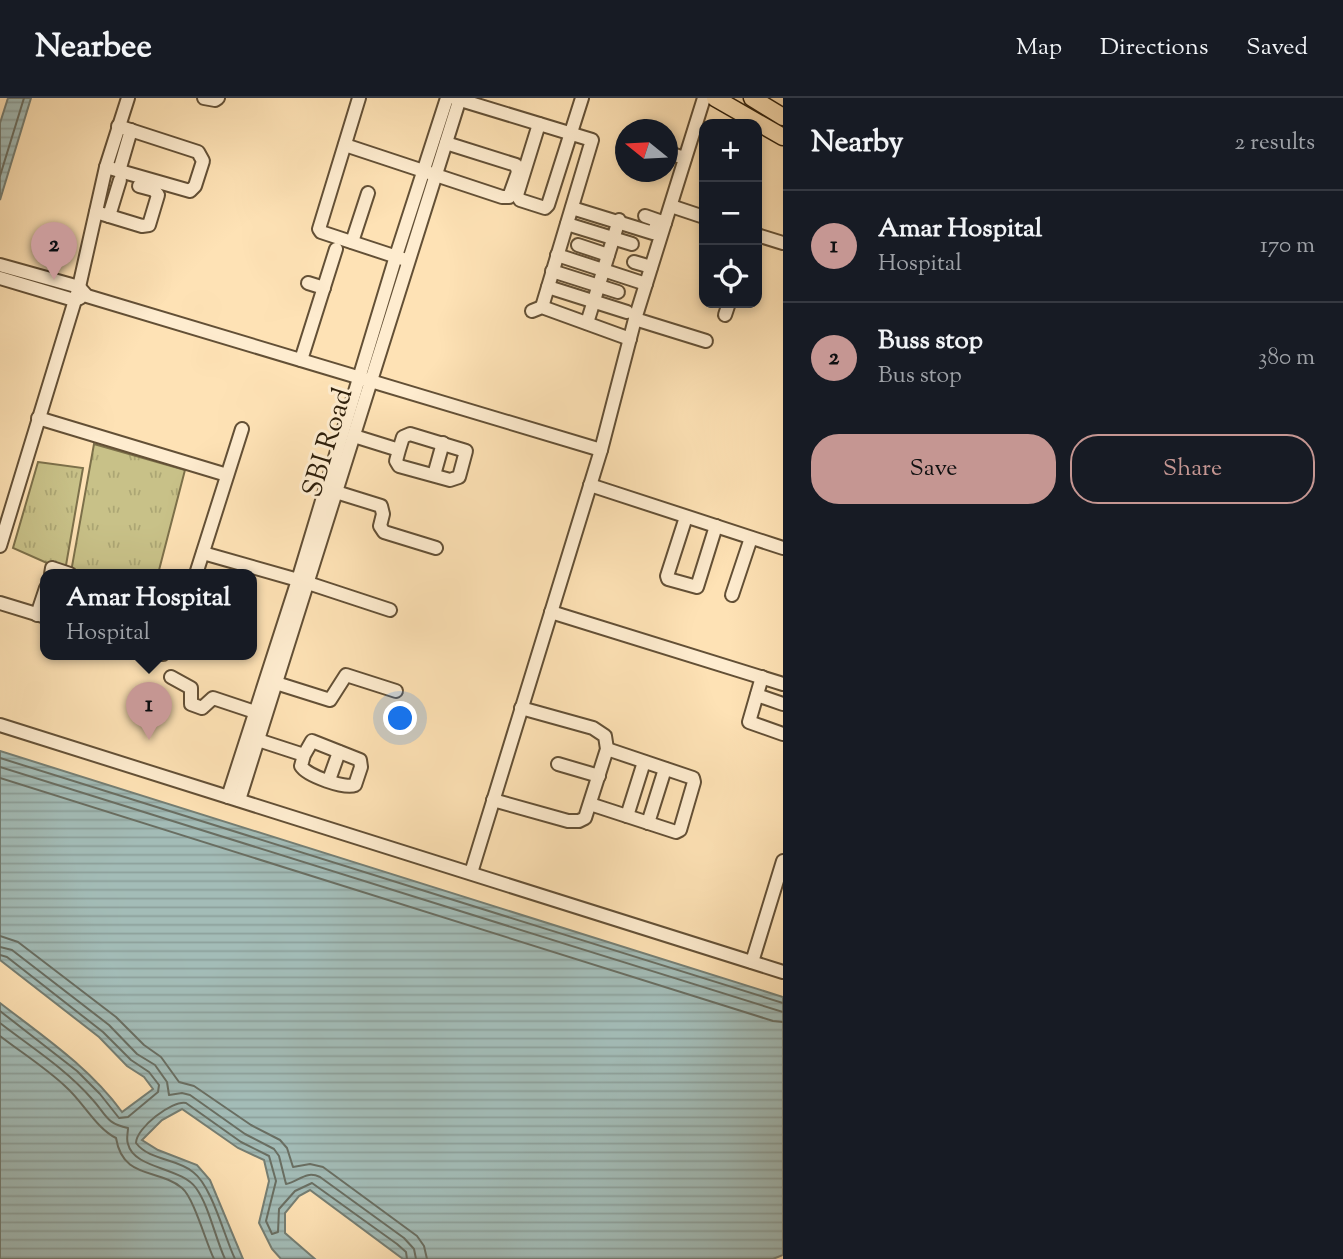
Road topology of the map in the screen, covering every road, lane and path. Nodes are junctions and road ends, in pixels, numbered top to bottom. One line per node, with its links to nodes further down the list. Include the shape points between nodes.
1 (128, 98): 12 (street)
2 (204, 98): 3 (street)
3 (218, 98)
4 (359, 98): 16 (street)
5 (455, 98): 11 (street); 15 (street, SBI Road); 20 (street, SBI Road)
6 (582, 98): 13 (street)
7 (704, 98): 18 (street)
8 (715, 98): 14 (main road)
9 (752, 98): 10 (main road)
10 (783, 117)
11 (539, 124): 13 (street); 13 (street, via 517,195 543,208 548,205)
12 (125, 128): 19 (street); 19 (street, via 198,152 203,161 190,191)
13 (571, 133): 23 (street, via 592,140)
14 (783, 137)
15 (446, 143): 20 (street, SBI Road); 20 (street, via 516,165 511,194 502,197)
16 (345, 145): 20 (street); 32 (street, via 318,227)
17 (678, 156): 18 (street)
18 (685, 158): 22 (street)
19 (112, 173): 24 (street); 24 (street, via 153,190 158,200 149,225)
20 (429, 173): 38 (street, SBI Road)
21 (368, 193): 32 (street)
22 (671, 206): 25 (street); 28 (street)
23 (572, 208): 27 (street); 29 (street)
24 (102, 214): 48 (street)
25 (699, 215)
26 (645, 216): 28 (street)
27 (619, 222): 28 (street, via 653,233); 31 (street)
28 (662, 222): 39 (street)
29 (567, 224): 31 (street); 36 (street)
30 (762, 236): 33 (street)
31 (614, 239): 37 (street); 39 (street)
32 (352, 242): 38 (street)
33 (783, 243)
34 (578, 245): 37 (street)
35 (336, 249): 47 (street)
36 (557, 255): 41 (street); 42 (street)
37 (608, 255): 41 (street)
38 (402, 259): 55 (street, SBI Road)
39 (643, 263): 41 (street); 45 (street, via 635,296); 50 (street)
40 (0, 265): 48 (street)
41 (604, 270): 45 (street)
42 (552, 271): 45 (street); 46 (street)
43 (0, 278): 48 (street)
44 (308, 283): 47 (street)
45 (599, 286): 49 (street)
46 (548, 287): 49 (street); 51 (street, via 537,309)
47 (324, 288): 54 (street)
48 (80, 294): 54 (street); 56 (street)
49 (594, 301): 50 (street); 51 (street)
50 (631, 316): 52 (street); 53 (street)
51 (587, 323): 52 (street)
52 (630, 339): 61 (street)
53 (706, 341)
54 (301, 360): 55 (street)
55 (365, 379): 58 (street, SBI Road); 61 (street); 74 (street, SBI Road)
56 (38, 418): 62 (street); 69 (street)
57 (242, 429): 62 (street)
58 (354, 436): 60 (street); 65 (street, SBI Road)
59 (443, 443): 60 (street, via 406,434); 63 (street); 63 (street, via 464,449 466,455 455,480)
60 (399, 450): 63 (street, via 399,466)
61 (601, 450): 64 (street)
62 (227, 475): 72 (street)
63 (434, 475)
64 (590, 485): 66 (street); 78 (street)
65 (336, 492): 70 (street, via 381,506 384,532); 74 (street, SBI Road)
66 (686, 517): 67 (street); 67 (street, via 667,576 681,584 697,587)
67 (716, 526): 68 (street)
68 (751, 538): 71 (street); 75 (street)
69 (0, 546)
70 (436, 548)
71 (783, 548)
72 (203, 553): 73 (street); 74 (street)
73 (198, 569)
74 (303, 582): 77 (street); 82 (street, SBI Road); 88 (street, SBI Road)
75 (732, 595)
76 (0, 603): 79 (street)
77 (390, 610)
78 (551, 612): 81 (street); 87 (street)
79 (40, 616)
80 (171, 677): 88 (street, via 191,688 193,706 202,708 213,698)
81 (762, 677): 83 (street); 85 (street)
82 (276, 683): 84 (street, via 330,700 346,676); 91 (street, SBI Road)
83 (783, 684)
84 (396, 691)
85 (757, 695): 86 (street); 90 (street, via 749,722)
86 (783, 704)
87 (521, 708): 92 (street, via 593,728 605,736); 101 (street)
88 (255, 712): 100 (street, SBI Road)
89 (0, 725): 100 (street)
90 (783, 734)
91 (258, 740): 94 (street); 100 (street, SBI Road)
92 (607, 749): 95 (street); 98 (street)
93 (339, 751): 94 (street, via 312,741); 99 (street); 99 (street, via 361,762 355,785)
94 (304, 755): 99 (street, via 303,770)
95 (645, 762): 97 (street); 103 (street)
96 (558, 764): 98 (street)
97 (665, 769): 104 (street); 104 (street, via 694,782 680,830)
98 (598, 776): 102 (street)
99 (329, 780)
100 (234, 799): 106 (street)
101 (493, 800): 102 (street, via 568,821 585,818); 106 (street)
102 (590, 804): 103 (street)
103 (627, 816): 104 (street)
104 (648, 823)
105 (783, 861): 107 (street)
106 (471, 873): 107 (street)
107 (752, 962): 108 (street)
108 (783, 972)

